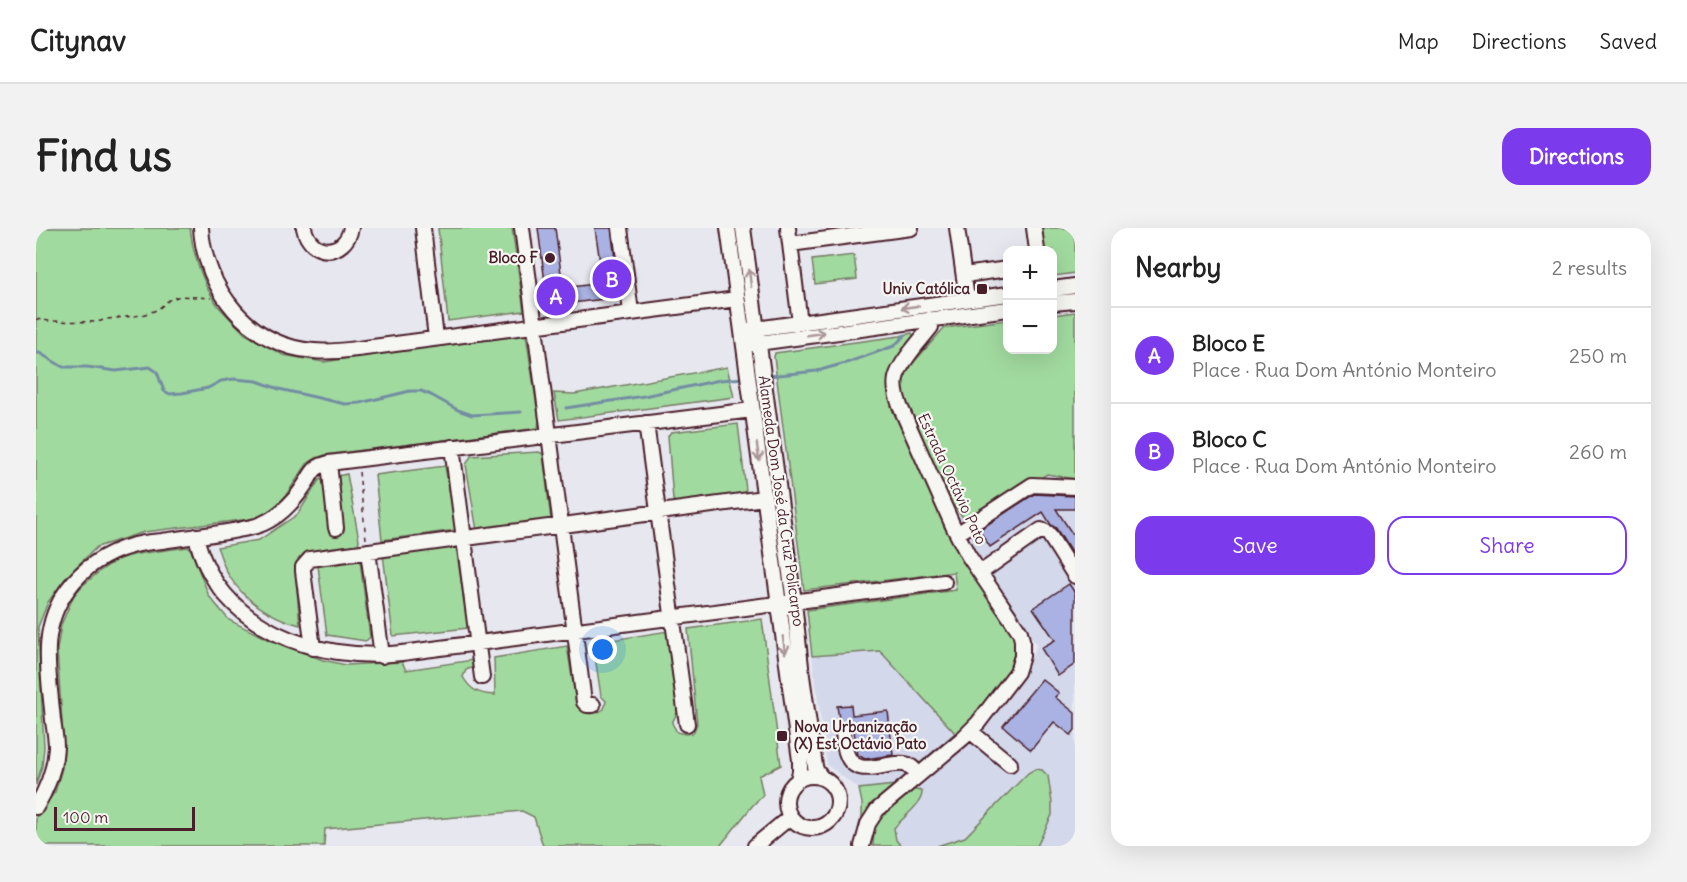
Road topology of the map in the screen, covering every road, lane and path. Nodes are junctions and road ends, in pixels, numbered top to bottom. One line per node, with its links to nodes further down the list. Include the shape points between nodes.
1 (201, 228): 20 (street, via 208,268)
2 (304, 228): 3 (street, via 310,243 324,250 338,248 349,237)
3 (351, 228)
4 (423, 228): 33 (street)
5 (522, 228): 30 (street)
6 (620, 228): 26 (street)
7 (728, 228): 21 (street, Alameda Dom José da Cruz Policarpo)
8 (743, 228): 31 (street, Alameda Dom José da Cruz Policarpo, one-way to 8)
9 (788, 228): 13 (street)
10 (911, 228): 13 (street)
11 (957, 228): 16 (street)
12 (1034, 228): 14 (street)
13 (790, 244): 29 (street)
14 (1036, 246)
15 (1003, 270): 16 (street)
16 (964, 275): 22 (street)
17 (1075, 286): 18 (street)
18 (1057, 288)
19 (1003, 295): 22 (street)
20 (224, 297): 27 (path, via 180,296 150,313 97,322); 33 (street, via 245,322 276,341 312,351 332,352)
21 (737, 299): 26 (street); 32 (street, Alameda Dom José da Cruz Policarpo)
22 (968, 299): 29 (street, one-way to 29)
23 (1075, 301): 24 (street)
24 (1057, 303)
25 (1003, 310): 28 (street)
26 (631, 312): 30 (street)
27 (36, 319)
28 (930, 319): 34 (street, one-way to 28); 47 (street, Estrada Octávio Pato, via 932,327 900,368 896,394)
29 (800, 323): 31 (street)
30 (534, 325): 33 (street); 38 (street)
31 (756, 329): 32 (street); 34 (street, Alameda Dom José da Cruz Policarpo)
32 (741, 331): 35 (street, Alameda Dom José da Cruz Policarpo)
33 (436, 338)
34 (758, 343): 35 (street); 54 (street, Alameda Dom José da Cruz Policarpo)
35 (743, 346): 36 (street, Alameda Dom José da Cruz Policarpo)
36 (752, 410): 37 (street); 43 (street, Alameda Dom José da Cruz Policarpo, one-way to 43)
37 (646, 423): 38 (street); 44 (street)
38 (549, 435): 39 (street); 45 (street)
39 (452, 447): 40 (street); 49 (street)
40 (357, 459): 41 (street); 50 (path)
41 (329, 463): 46 (street); 48 (street, via 315,468 288,507 271,519 257,526)
42 (1075, 487): 47 (street, via 1032,485)
43 (764, 498): 44 (street); 55 (street, Alameda Dom José da Cruz Policarpo)
44 (658, 513): 45 (street); 56 (street)
45 (561, 526): 49 (street); 57 (street)
46 (336, 528)
47 (957, 534): 51 (street, Estrada Octávio Pato)
48 (196, 536): 59 (street, via 208,570 239,610 271,631); 70 (street, via 132,545 102,557 76,578 58,602 49,629 47,654 56,744 46,786)
49 (464, 539): 50 (street); 58 (street)
50 (368, 551): 59 (street, via 310,560 303,567); 60 (street)
51 (980, 573): 52 (street, via 1041,530 1048,533); 64 (street, Estrada Octávio Pato, via 1020,632 1022,656 1017,672)
52 (1075, 576)
53 (944, 582): 54 (street)
54 (794, 602): 55 (street); 68 (street, Alameda Dom José da Cruz Policarpo, via 815,766)
55 (779, 604): 56 (street); 69 (street, Alameda Dom José da Cruz Policarpo, one-way to 69, via 800,760)
56 (672, 619): 57 (street); 63 (street)
57 (575, 631): 58 (street); 62 (street, via 584,702)
58 (479, 643): 60 (street); 61 (street)
59 (313, 648): 60 (street)
60 (382, 656)
61 (482, 678)
62 (593, 705)
63 (687, 724)
64 (970, 731): 66 (street); 67 (street, Estrada Octávio Pato)
65 (843, 733): 67 (street, via 847,756 859,767 904,764)
66 (1010, 764)
67 (919, 775): 73 (street, Estrada Octávio Pato, via 877,810)
68 (821, 777): 69 (street); 71 (street, via 831,783 838,798 838,809 832,819 811,828)
69 (798, 779): 71 (street, via 785,800)
70 (36, 807)
71 (790, 817): 72 (street)
72 (755, 846)
73 (862, 846)

